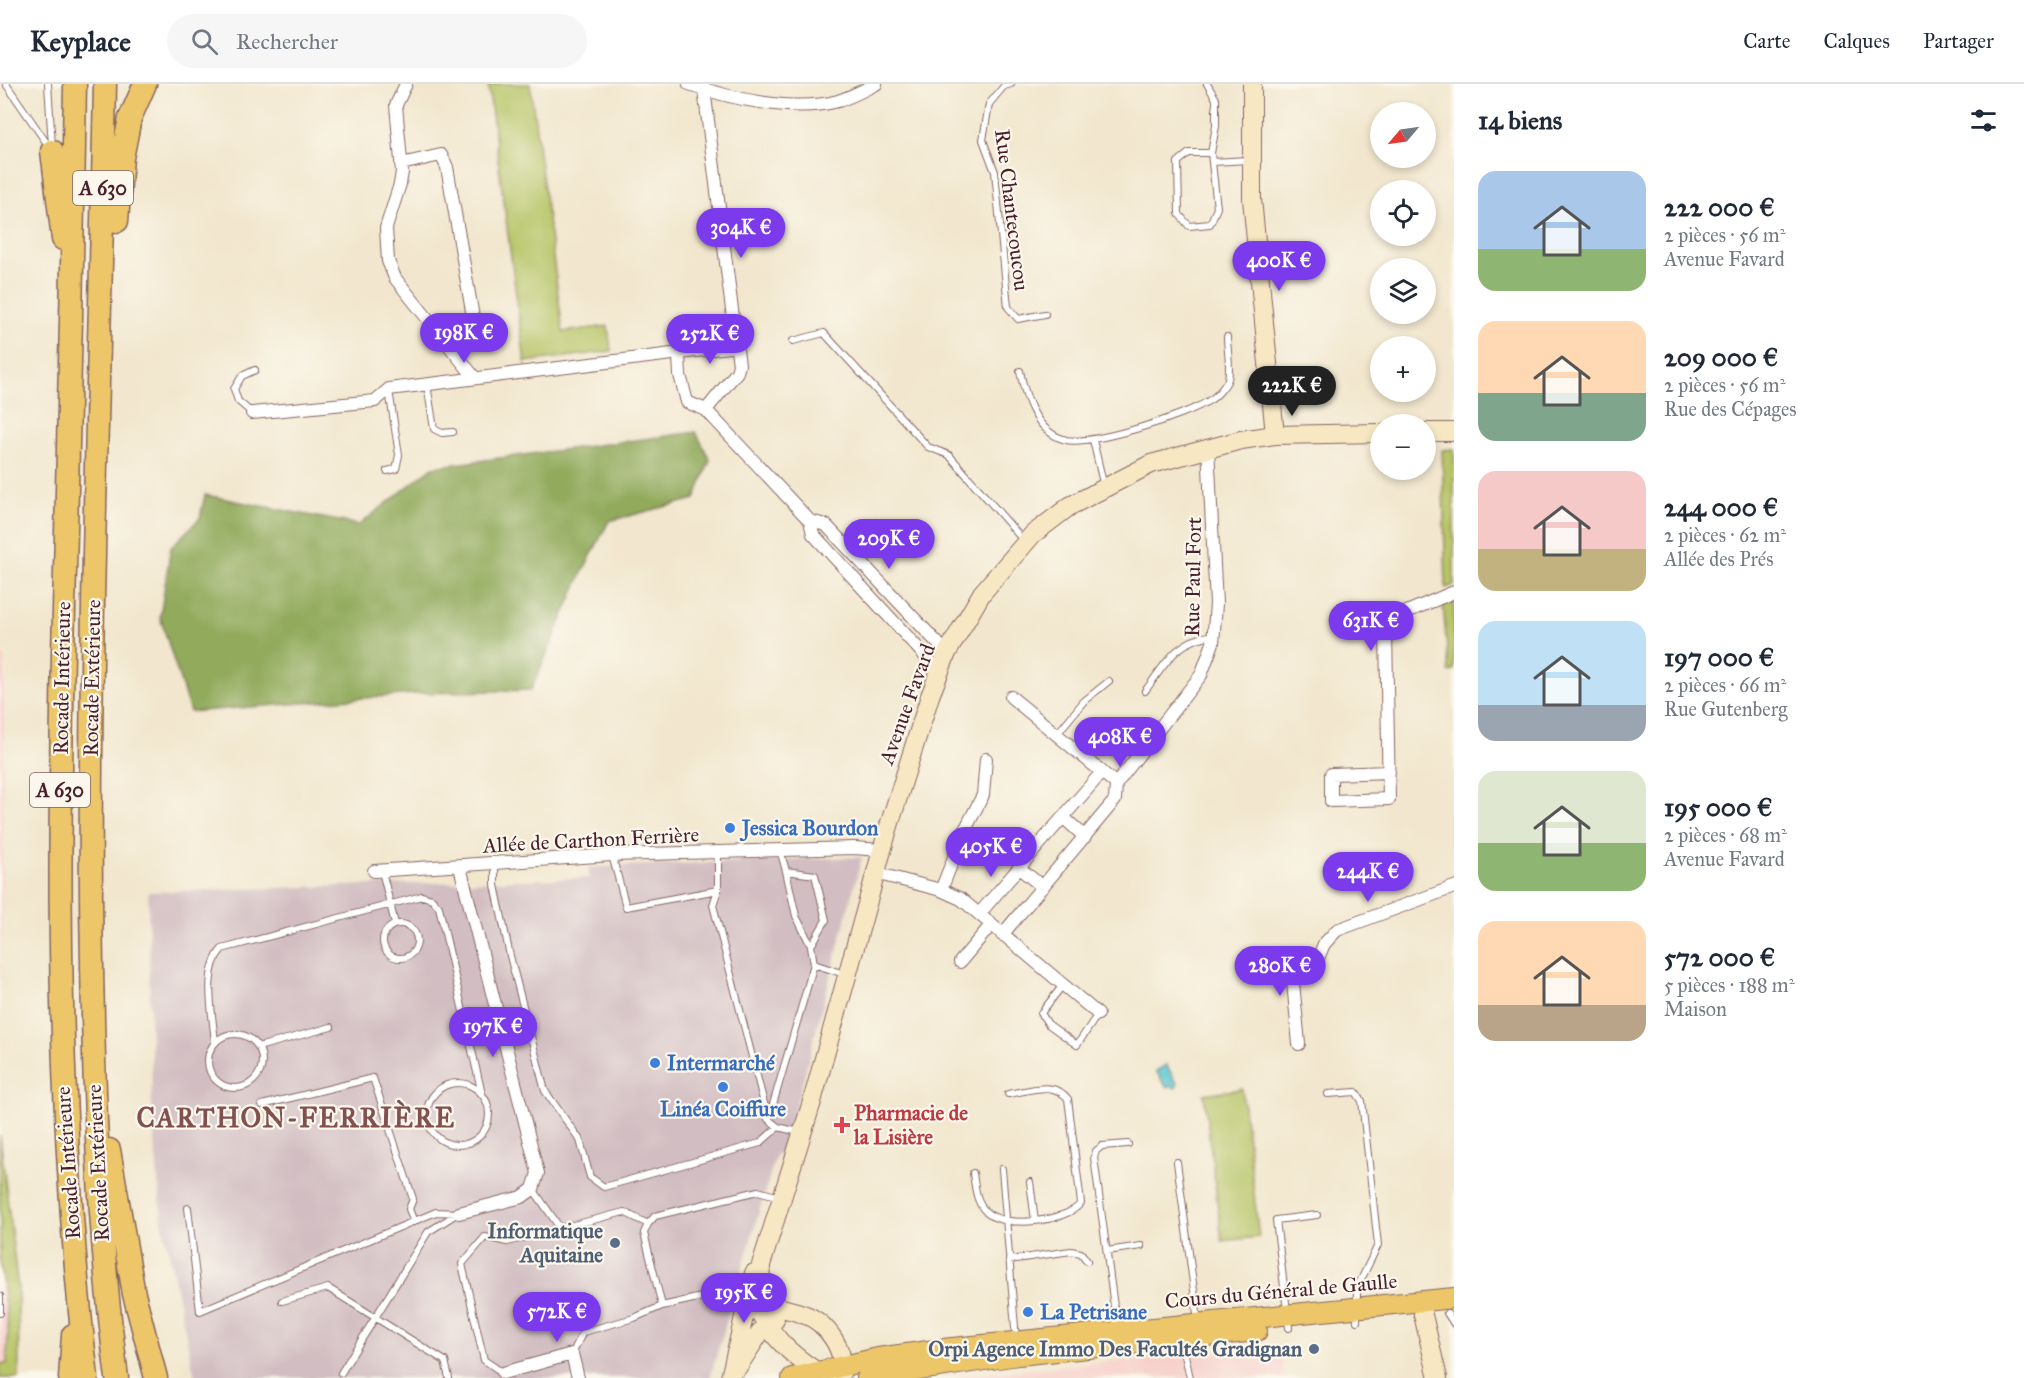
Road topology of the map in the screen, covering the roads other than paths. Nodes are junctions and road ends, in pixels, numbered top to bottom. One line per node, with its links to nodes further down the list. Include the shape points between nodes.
1 (6, 84): 13 (lane)
2 (48, 84): 13 (lane)
3 (75, 84): 18 (highway, Rocade Intérieure / A 630)
4 (105, 84): 19 (highway, Rocade Extérieure / A 630)
5 (145, 84): 19 (highway, via 130,118 122,158 116,254)
6 (406, 84): 17 (street, via 396,105)
7 (688, 84): 12 (street)
8 (876, 84): 12 (street, via 839,101 816,105 775,104)
9 (1011, 84): 20 (lane, Rue Chantecoucou, via 990,104 983,140 996,172 1008,307 1018,319)
10 (1207, 84): 14 (lane, via 1216,99)
11 (1252, 84): 15 (street)
12 (704, 89): 24 (street)
13 (52, 151): 18 (highway)
14 (1211, 153): 16 (lane); 16 (lane, via 1189,153 1178,162 1179,214 1189,226 1210,224 1216,208)
15 (1251, 160): 16 (lane); 37 (street)
16 (1213, 162)
17 (401, 164): 22 (street, via 400,184 386,228 388,261 395,278); 22 (street, via 441,155 447,167 473,317)
18 (72, 287): 115 (highway, Rocade Intérieure / A 630, via 60,753 60,988 65,1143)
19 (101, 292): 87 (highway, Rocade Extérieure / A 630, via 90,750)
20 (1045, 314)
21 (1227, 337): 38 (lane, via 1228,379 1213,399)
22 (446, 341): 28 (street)
23 (793, 341): 43 (lane, via 824,333 928,447 949,455)
24 (737, 346): 25 (street); 31 (street, via 737,372)
25 (679, 355): 28 (street); 31 (street, via 683,395 687,402)
26 (255, 370): 32 (lane, via 242,376 234,389 238,401)
27 (1020, 371): 38 (lane, via 1026,401 1043,426 1064,440)
28 (475, 378): 29 (street)
29 (427, 384): 30 (street); 33 (lane, via 434,429)
30 (389, 389): 32 (street, via 375,401); 40 (lane, via 399,455 396,469)
31 (706, 410): 42 (street)
32 (252, 413)
33 (453, 432)
34 (1436, 432): 35 (street)
35 (1454, 432)
36 (1370, 433): 37 (street, Avenue Favard)
37 (1275, 435): 39 (street, Avenue Favard)
38 (1093, 440): 41 (lane)
39 (1208, 447): 41 (street, Avenue Favard, via 1151,464); 45 (street, Rue Paul Fort)
40 (387, 471)
41 (1104, 487): 43 (street, Avenue Favard, via 1070,506)
42 (810, 521): 46 (street, via 826,525); 47 (street, via 813,534)
43 (1026, 543): 46 (street, Avenue Favard, via 982,593)
44 (1454, 592): 54 (street, via 1388,622)
45 (1214, 634): 49 (lane, via 1178,647); 55 (street, Rue Paul Fort, via 1201,675)
46 (947, 654): 47 (street, Avenue Favard)
47 (939, 671): 59 (street, Avenue Favard)
48 (1109, 681): 51 (lane, via 1084,701)
49 (1145, 691)
50 (1011, 697): 51 (street)
51 (1057, 735): 53 (street)
52 (986, 759): 71 (street, via 983,795)
53 (1102, 772): 55 (street); 56 (street)
54 (1389, 772): 54 (street, via 1331,774 1331,801 1389,799)
55 (1116, 784): 57 (street, Rue Paul Fort, via 1115,800)
56 (1063, 817): 57 (street); 64 (street)
57 (1085, 837): 68 (street, Rue Paul Fort)
58 (780, 850): 59 (street, Allée de Carthon Ferrière); 60 (street, Allée de Carthon Ferrière); 66 (lane)
59 (881, 850): 67 (street, Avenue Favard)
60 (718, 852): 61 (street, Allée de Carthon Ferrière); 70 (lane)
61 (612, 855): 62 (street, Allée de Carthon Ferrière); 70 (lane, via 626,907)
62 (495, 864): 63 (street, Allée de Carthon Ferrière); 93 (lane, via 495,885 510,956 545,1091 580,1140 590,1177 604,1187 760,1143)
63 (459, 867): 65 (street, Allée de Carthon Ferrière); 100 (street, via 538,1173)
64 (1019, 868): 68 (street); 73 (street)
65 (378, 871): 72 (lane)
66 (786, 871): 77 (lane, via 796,916); 77 (lane, via 815,875 826,920)
67 (875, 873): 71 (street); 80 (street, Avenue Favard)
68 (1042, 887): 76 (street, Rue Paul Fort)
69 (1454, 887): 85 (street, via 1337,930 1324,944 1316,963 1300,965 1292,972)
70 (718, 890): 92 (lane, via 713,905)
71 (941, 890): 73 (street, via 961,899)
72 (390, 903): 74 (lane); 84 (lane, via 222,949 214,958 211,978); 88 (lane, via 422,896 439,907)
73 (979, 914): 75 (street)
74 (395, 924): 74 (lane, via 386,931 383,942 388,953 404,958 417,947 417,936 411,927)
75 (991, 925): 76 (street); 78 (street)
76 (1002, 935): 81 (street)
77 (811, 946): 79 (lane)
78 (960, 962)
79 (814, 964): 80 (lane); 92 (lane)
80 (848, 976): 94 (street, Avenue Favard)
81 (1063, 985): 82 (street); 82 (lane, via 1041,1013 1048,1024 1077,1045)
82 (1098, 1014)
83 (331, 1027): 86 (lane)
84 (215, 1043): 86 (lane, via 229,1034 238,1034 253,1040); 86 (lane, via 210,1051 210,1069 220,1083 229,1087 246,1085 259,1073 262,1055)
85 (1299, 1044)
86 (258, 1047)
87 (93, 1084): 138 (highway, Rocade Extérieure / A 630, via 100,1214); 139 (highway, via 110,1154 134,1294)
88 (482, 1094): 88 (lane, via 474,1087 453,1083 434,1093 426,1113 433,1134 459,1146 478,1138 489,1112)
89 (1008, 1094): 105 (lane, via 1054,1087 1068,1099 1081,1203 1069,1214)
90 (1328, 1094): 124 (lane, via 1356,1092 1362,1101 1378,1245 1357,1288)
91 (262, 1105): 106 (lane, via 373,1078 413,1199 410,1209)
92 (768, 1119): 93 (lane)
93 (778, 1127): 94 (lane)
94 (802, 1133): 101 (street, Avenue Favard)
95 (1128, 1144): 111 (lane, via 1102,1146 1094,1157)
96 (1177, 1162): 128 (lane)
97 (1002, 1169): 107 (lane)
98 (973, 1173): 107 (lane, via 982,1208)
99 (1030, 1182): 105 (lane)
100 (533, 1189): 103 (street, via 522,1197); 109 (lane)
101 (781, 1197): 108 (lane, via 758,1191 655,1216); 114 (street, Avenue Favard)
102 (188, 1208): 106 (lane, via 200,1311)
103 (459, 1213): 106 (lane, via 436,1212); 125 (lane, via 428,1232)
104 (1317, 1215): 126 (lane, via 1276,1220)
105 (1035, 1221): 107 (lane)
106 (414, 1222)
107 (1008, 1223): 112 (lane)
108 (648, 1224): 109 (lane, via 624,1212); 119 (lane, via 644,1233)
109 (561, 1228): 133 (lane, via 507,1242 485,1238 462,1264 484,1360)
110 (1141, 1246): 111 (lane)
111 (1107, 1251): 129 (lane)
112 (1009, 1260): 113 (lane, via 1071,1251); 130 (lane)
113 (1087, 1261)
114 (761, 1265): 116 (street, Avenue Favard, via 754,1272); 121 (street, Avenue Favard, via 763,1297)
115 (77, 1292): 136 (highway); 137 (highway, Rocade Intérieure / A 630)
116 (750, 1292): 119 (lane, via 737,1289); 127 (street); 142 (street, Avenue Favard)
117 (0, 1296): 123 (lane)
118 (282, 1300): 125 (lane, via 328,1288)
119 (662, 1305): 131 (lane, via 634,1318 583,1332)
120 (1422, 1308): 122 (main road, Cours du Général de Gaulle); 124 (main road, Cours du Général de Gaulle); 146 (street)
121 (793, 1312): 127 (street, Avenue Favard); 134 (street, Avenue Favard, via 816,1321 827,1332 840,1351)
122 (1452, 1312)
123 (0, 1314)
124 (1357, 1315): 126 (main road, Cours du Général de Gaulle)
125 (375, 1317): 132 (lane); 140 (lane, via 445,1361)
126 (1288, 1321): 128 (main road, Cours du Général de Gaulle)
127 (766, 1326): 135 (street, via 786,1350); 142 (street, Avenue Favard)
128 (1193, 1333): 129 (main road, Cours du Général de Gaulle); 145 (lane)
129 (1118, 1337): 130 (main road, Cours du Général de Gaulle)
130 (1017, 1348): 134 (main road, Cours du Général de Gaulle, via 942,1349); 144 (main road, Cours du Général de Gaulle)
131 (572, 1354): 133 (street); 141 (street)
132 (341, 1372)
133 (503, 1372)
134 (841, 1372): 135 (main road, Cours du Général de Gaulle)
135 (822, 1375): 143 (main road, Cours du Général de Gaulle)
136 (70, 1378)
137 (87, 1378)
138 (117, 1378)
139 (156, 1378)
140 (449, 1378)
141 (578, 1378)
142 (731, 1378)
143 (792, 1378)
144 (867, 1378)
145 (1190, 1378)
146 (1438, 1378)

